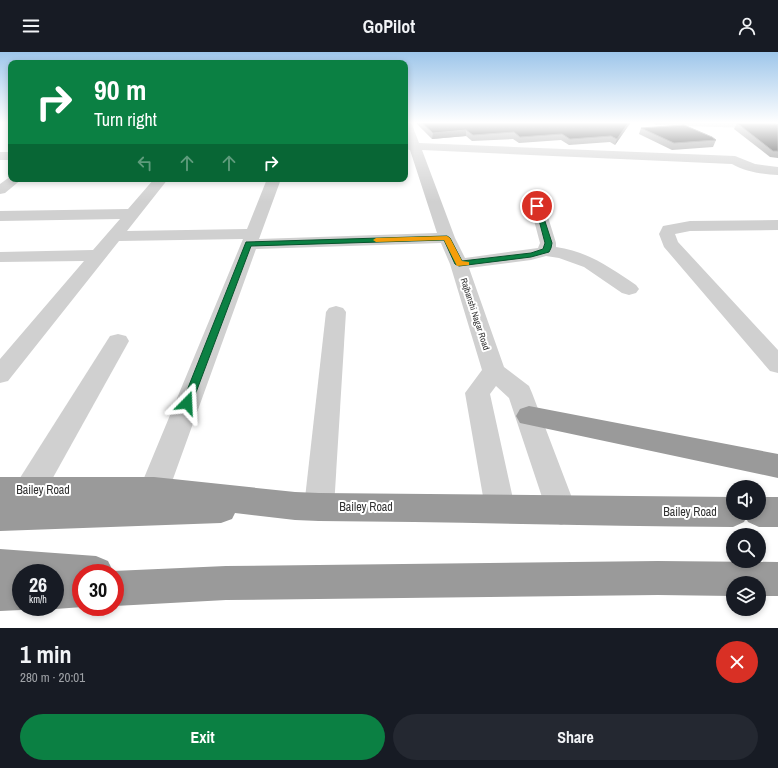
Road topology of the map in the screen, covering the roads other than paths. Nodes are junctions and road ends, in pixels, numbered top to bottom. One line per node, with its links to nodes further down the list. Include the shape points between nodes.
1 (724, 150): 3 (street)
2 (411, 153): 3 (street); 14 (street, Rajbanshi Nagar Road)
3 (735, 160): 4 (street, via 752,168)
4 (778, 171)
5 (11, 182): 8 (street)
6 (159, 182): 10 (street)
7 (273, 182): 15 (street)
8 (0, 190)
9 (534, 194): 16 (street, via 548,243)
10 (133, 214): 11 (street); 13 (street)
11 (0, 216)
12 (778, 225): 23 (street, via 690,226 669,229 667,234 670,243)
13 (114, 236): 15 (street); 17 (street)
14 (447, 238): 15 (street); 19 (street, Rajbanshi Nagar Road)
15 (251, 239): 29 (street)
16 (546, 251): 19 (street); 20 (street, via 579,257)
17 (98, 256): 18 (street); 25 (street)
18 (0, 257)
19 (459, 264): 24 (street, Rajbanshi Nagar Road)
20 (629, 289)
21 (336, 312): 31 (street)
22 (118, 341): 30 (street)
23 (778, 365)
24 (494, 371): 26 (street, via 520,393); 32 (street, via 477,393)
25 (0, 375)
26 (529, 416): 27 (highway); 33 (street)
27 (778, 466)
28 (0, 490): 30 (highway, Bailey Road)
29 (154, 490): 30 (highway, Bailey Road); 31 (highway, Bailey Road)
30 (29, 491)
31 (307, 507): 32 (highway, Bailey Road); 37 (highway)
32 (500, 508): 33 (highway, Bailey Road)
33 (561, 511): 34 (highway, Bailey Road)
34 (726, 512)
35 (766, 512): 36 (highway)
36 (778, 512)
37 (0, 516)
38 (0, 566): 39 (highway)
39 (72, 571)
40 (124, 575): 42 (highway)
41 (778, 579): 42 (highway)
42 (226, 583): 43 (highway)
43 (124, 588)
44 (12, 592): 45 (highway)
45 (0, 593)

